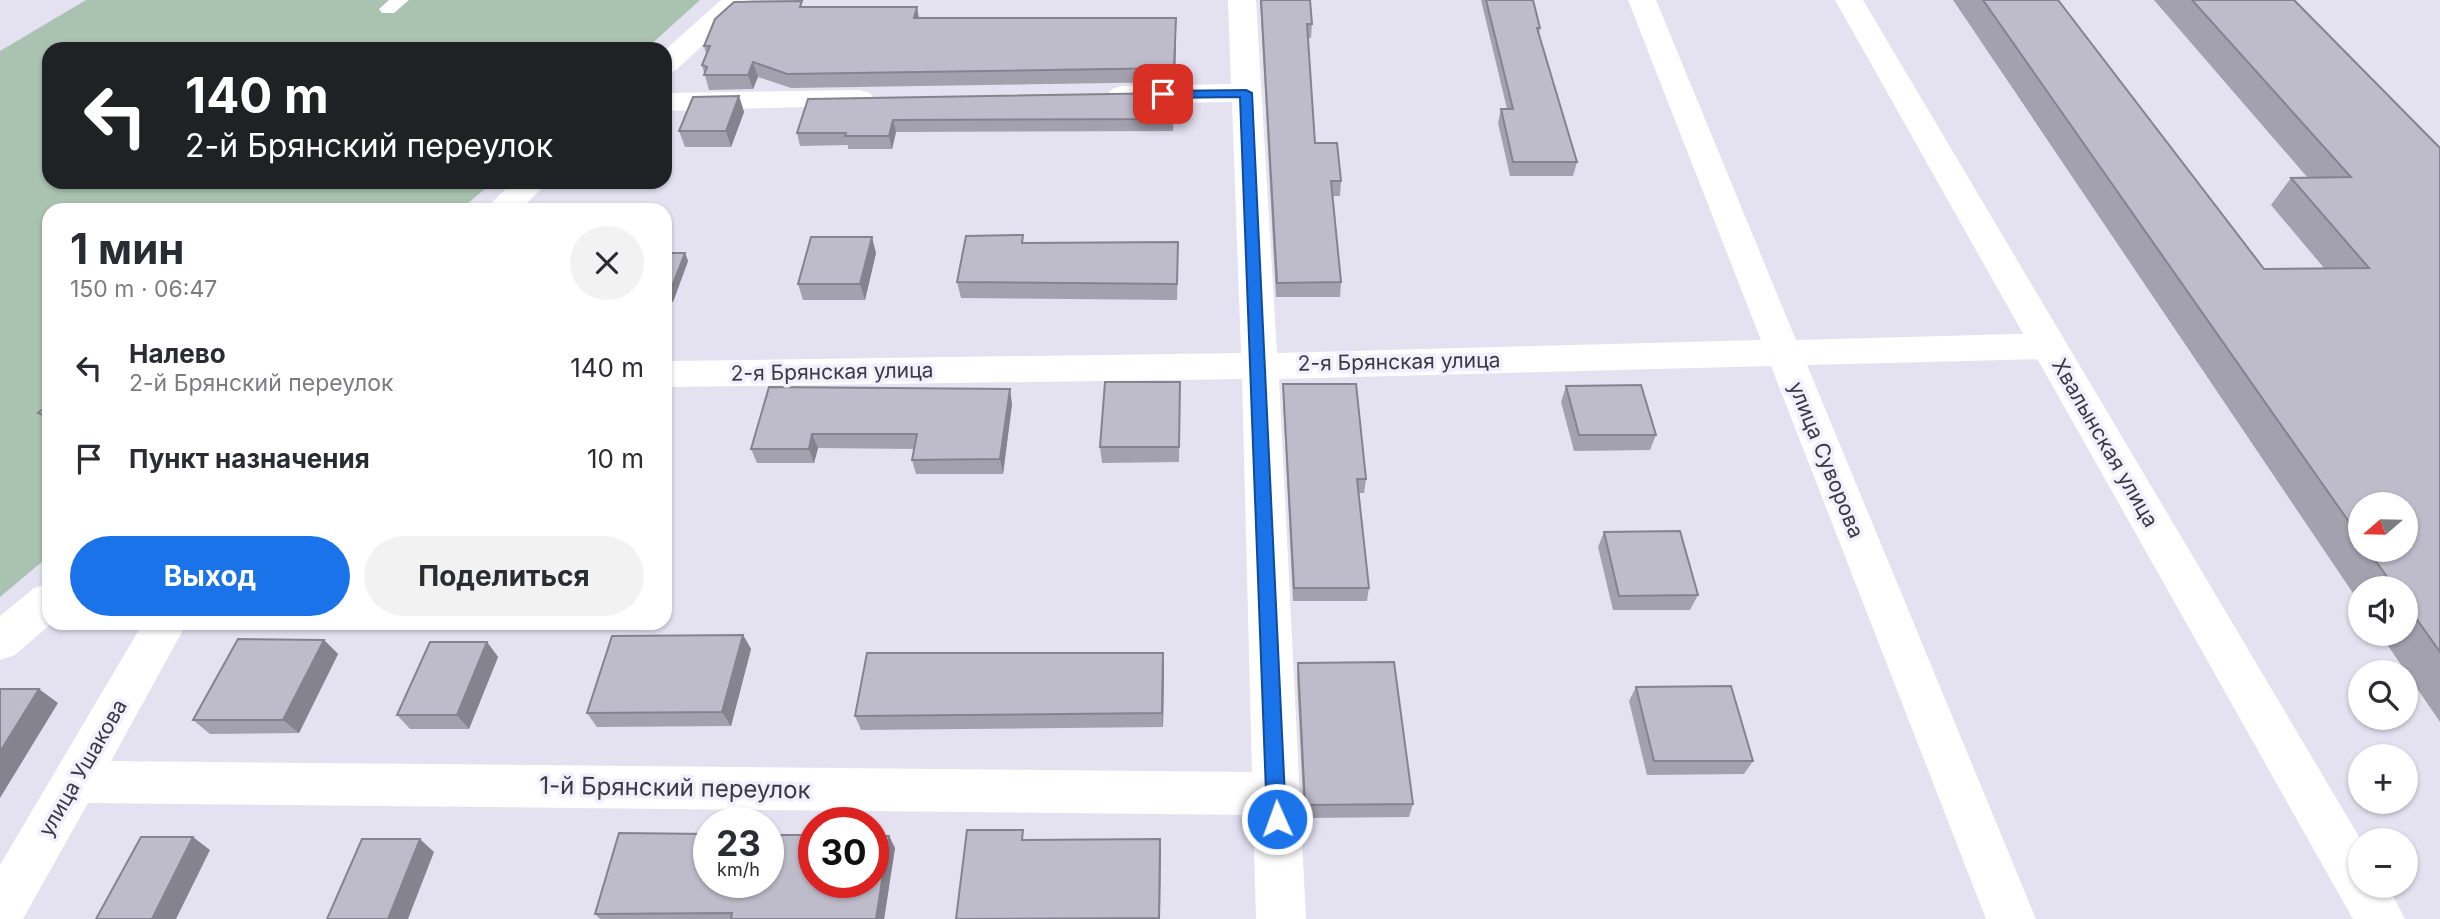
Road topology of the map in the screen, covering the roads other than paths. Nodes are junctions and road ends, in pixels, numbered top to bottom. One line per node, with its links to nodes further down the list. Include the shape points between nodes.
1 (737, 0): 5 (street)
2 (1242, 0): 6 (street)
3 (1642, 0): 13 (street, улица Суворова)
4 (1849, 0): 12 (street, Хвалынская улица)
5 (672, 59)
6 (1246, 93): 7 (street); 14 (street)
7 (1094, 96)
8 (886, 99): 9 (street)
9 (672, 102)
10 (524, 189): 11 (street)
11 (508, 203)
12 (2049, 346): 13 (street, 2-я Брянская улица); 24 (street, Хвалынская улица)
13 (1784, 353): 14 (street, 2-я Брянская улица); 23 (street, улица Суворова)
14 (1260, 366): 15 (street, 2-я Брянская улица); 20 (street)
15 (672, 374)
16 (42, 606): 18 (street)
17 (162, 630): 19 (street, улица Ушакова)
18 (0, 642)
19 (75, 782): 20 (street, 1-й Брянский переулок); 21 (street, улица Ушакова)
20 (1276, 794): 22 (street)
21 (0, 912)
22 (1280, 919)
23 (2011, 919)
24 (2380, 919)

